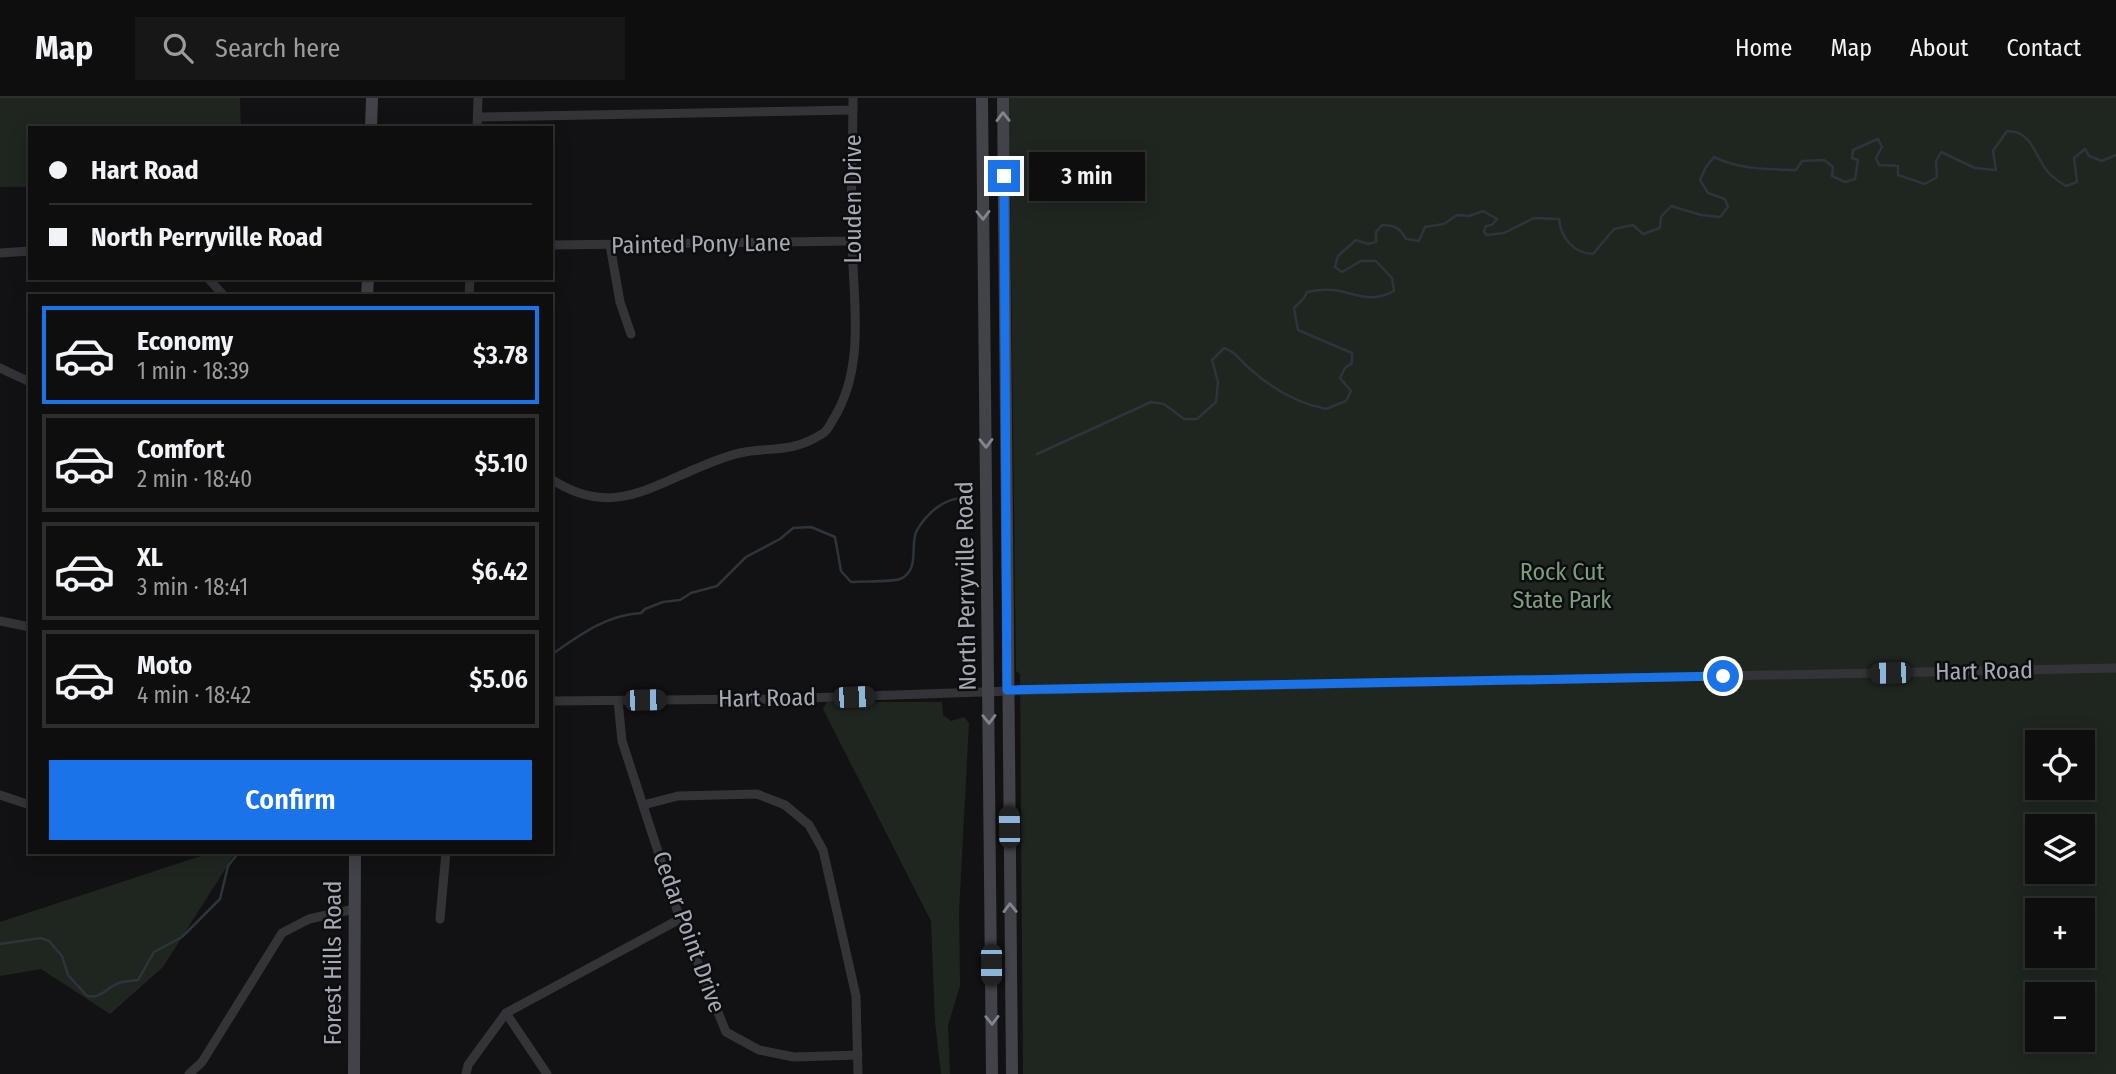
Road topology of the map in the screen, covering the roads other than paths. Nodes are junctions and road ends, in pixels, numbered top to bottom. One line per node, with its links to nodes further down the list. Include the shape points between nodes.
1 (372, 98): 8 (main road)
2 (478, 98): 7 (street)
3 (853, 98): 6 (street, Louden Drive)
4 (982, 98): 25 (main road, North Perryville Road, one-way to 25)
5 (1003, 98): 24 (main road, North Perryville Road, one-way to 5)
6 (853, 110): 7 (street); 10 (street, Louden Drive)
7 (478, 117): 9 (street)
8 (372, 126)
9 (477, 126)
10 (852, 241): 12 (street, Painted Pony Lane); 20 (street, Louden Drive, via 855,348 850,382 825,432 802,445 728,456 625,496 589,498)
11 (553, 245): 12 (street, Painted Pony Lane)
12 (610, 245): 17 (street)
13 (28, 251): 14 (street)
14 (0, 253)
15 (210, 280): 16 (street)
16 (222, 294)
17 (631, 334)
18 (0, 368): 19 (street)
19 (28, 381)
20 (553, 480)
21 (0, 621): 22 (street)
22 (28, 627)
23 (2116, 668): 24 (street, Hart Road)
24 (1007, 690): 25 (street, Hart Road); 44 (main road, North Perryville Road, one-way to 24)
25 (988, 691): 27 (street, Hart Road); 43 (main road, North Perryville Road, one-way to 43)
26 (553, 701): 27 (street, Hart Road)
27 (618, 701): 30 (street, Cedar Point Drive, via 622,741)
28 (0, 796): 29 (street)
29 (28, 804)
30 (643, 805): 35 (street, Cedar Point Drive); 37 (street, via 678,796 757,794 785,805 809,825 823,850 856,996)
31 (355, 854): 33 (main road, Forest Hills Road)
32 (445, 855): 34 (street)
33 (354, 909): 38 (street, via 309,919 282,933 202,1062); 39 (main road, Forest Hills Road)
34 (440, 919)
35 (680, 919): 36 (street); 37 (street, Cedar Point Drive, via 726,1032 759,1050 794,1057)
36 (506, 1013): 40 (street); 41 (street)
37 (858, 1055): 42 (street)
38 (189, 1074)
39 (354, 1074)
40 (466, 1074)
41 (547, 1074)
42 (858, 1074)
43 (992, 1074)
44 (1012, 1074)

